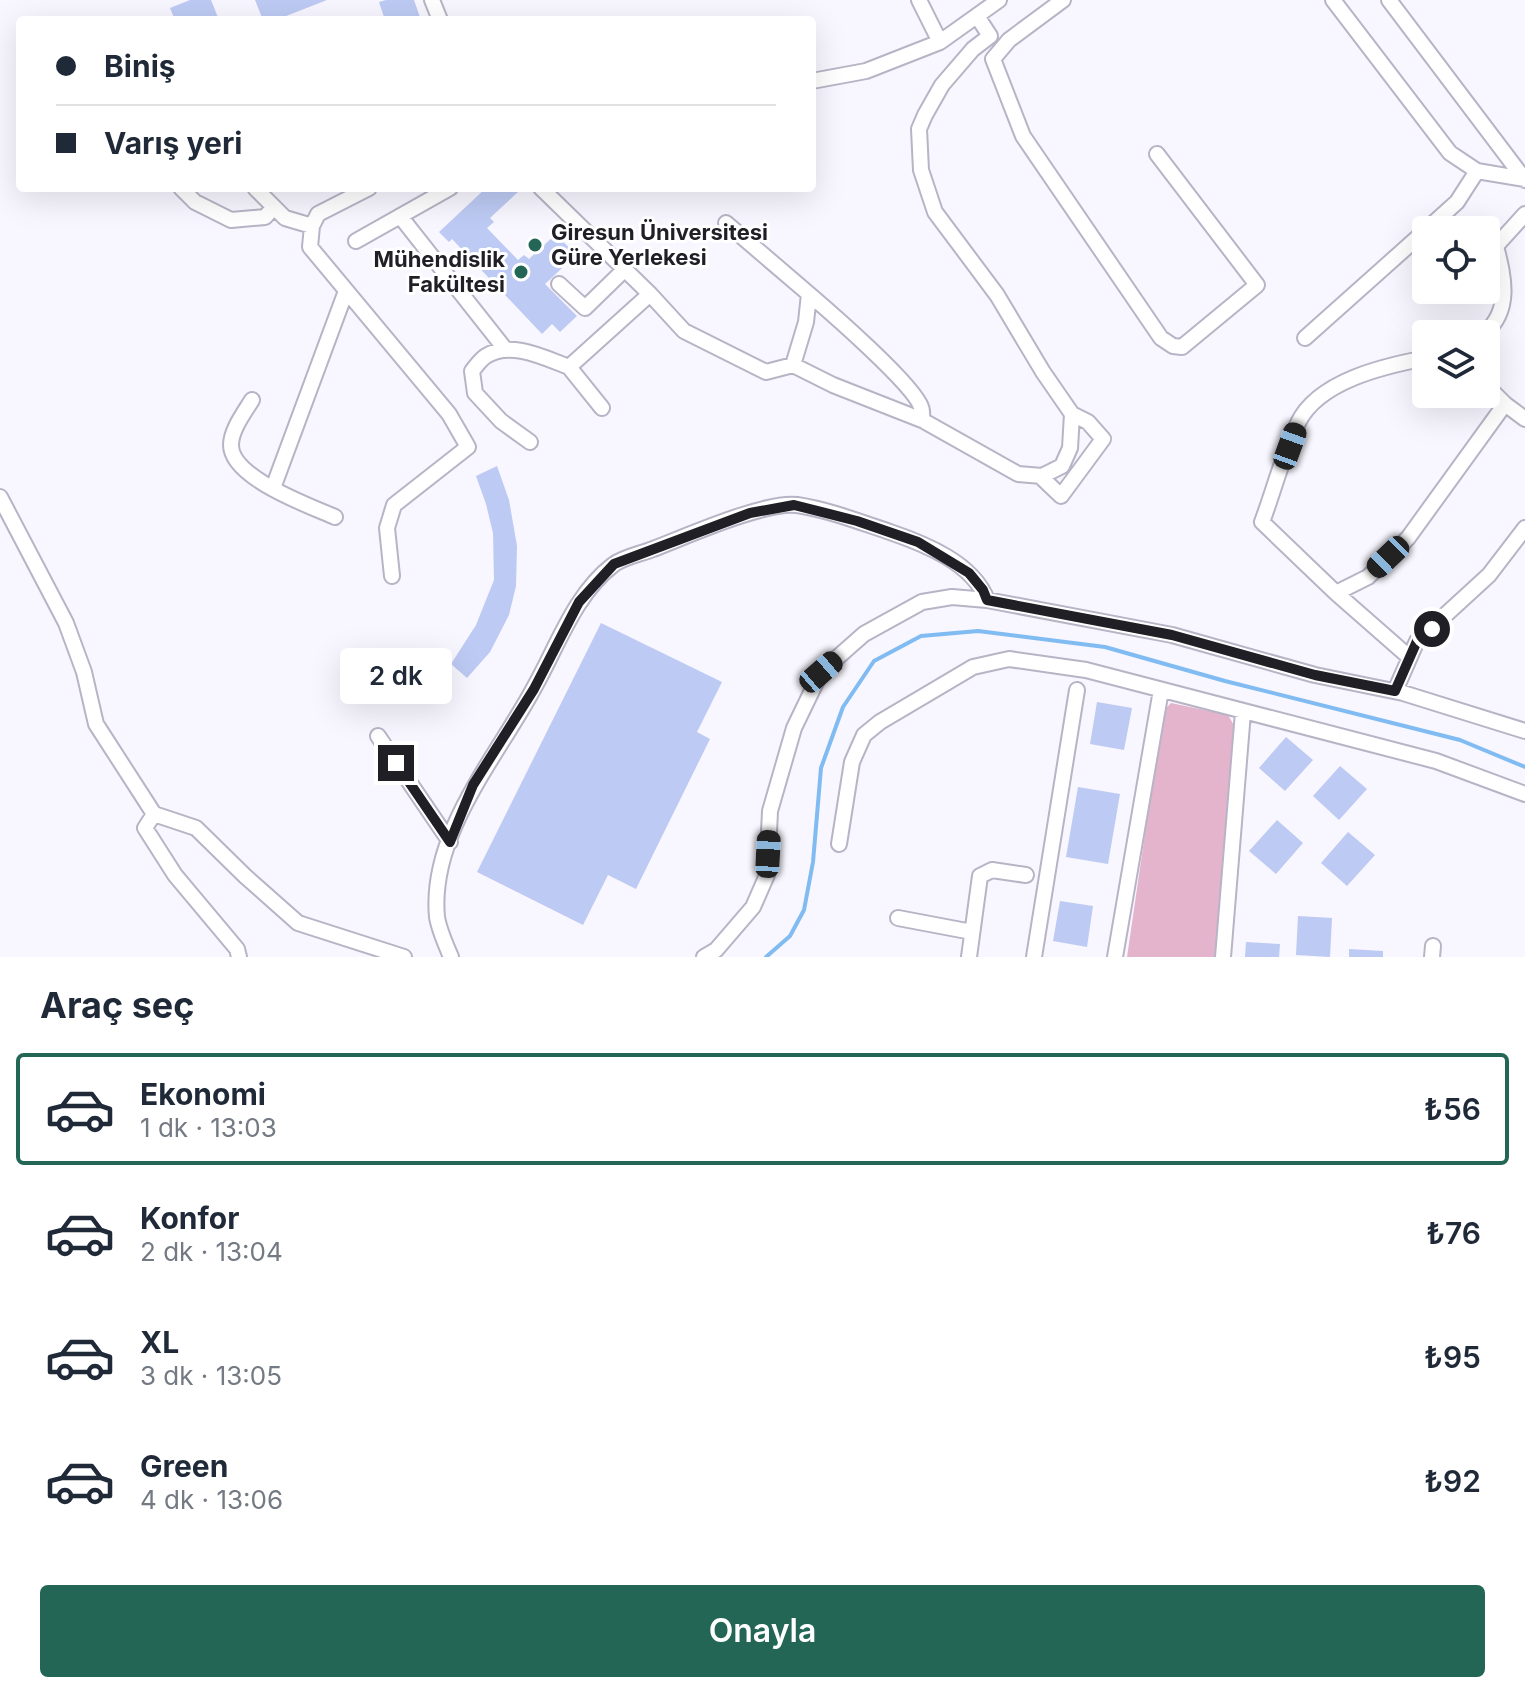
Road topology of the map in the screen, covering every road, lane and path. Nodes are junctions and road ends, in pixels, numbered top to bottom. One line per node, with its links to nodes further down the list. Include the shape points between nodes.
1 (919, 0): 7 (street)
2 (999, 0): 6 (street)
3 (1063, 0): 9 (street, via 1009,40 993,59 1023,136 1161,338 1182,347 1257,285)
4 (1333, 0): 10 (street, via 1450,153)
5 (1389, 0): 11 (street)
6 (977, 16): 7 (street); 40 (street, via 990,36 942,85 925,115 919,129 921,170 935,212 997,295)
7 (940, 42): 8 (street, via 866,71)
8 (816, 80)
9 (1157, 154)
10 (1477, 171): 11 (street); 20 (street)
11 (1525, 180)
12 (185, 192): 17 (street, via 231,220 265,217)
13 (259, 192): 17 (street)
14 (361, 192): 22 (street, via 318,214)
15 (443, 192): 19 (street)
16 (545, 192): 25 (street)
17 (274, 207): 22 (street, via 285,218)
18 (1525, 214): 30 (street, via 1496,246 1504,298)
19 (400, 216): 23 (street); 32 (street)
20 (1442, 216)
21 (726, 223): 29 (street)
22 (312, 226): 27 (street, via 310,247)
23 (356, 241)
24 (1412, 242): 31 (street)
25 (623, 271): 26 (street, via 585,308); 28 (street)
26 (559, 284)
27 (346, 291): 45 (street); 49 (street, via 449,414 468,447 394,505 387,528)
28 (650, 294): 34 (street, via 684,331 766,372); 35 (street)
29 (809, 294): 34 (street); 42 (street, via 912,392)
30 (1496, 320)
31 (1305, 338)
32 (505, 349): 35 (street); 43 (street, via 485,356 472,371 475,393)
33 (1412, 361): 50 (street, via 1379,367 1319,397 1299,421 1262,522)
34 (793, 365): 42 (street)
35 (569, 367): 39 (street)
36 (1500, 399): 38 (street)
37 (252, 400): 45 (street, via 231,447 238,463)
38 (1505, 404): 41 (street); 50 (street, via 1408,538 1368,577)
39 (602, 408)
40 (1072, 414): 44 (street, via 1070,448 1062,466); 44 (street, via 1103,439 1061,496)
41 (1525, 419)
42 (922, 420): 44 (street, via 1018,474)
43 (530, 442)
44 (1040, 476)
45 (273, 488): 47 (street)
46 (0, 497): 60 (street, via 66,623 96,724)
47 (335, 517)
48 (1525, 528): 52 (street, via 1489,575 1417,641)
49 (392, 576)
50 (1336, 593): 52 (street)
51 (987, 600): 55 (street, via 1172,635); 61 (street, via 969,573 918,542 794,505 750,513 614,564 579,602 534,689 473,785); 69 (street, via 952,597 922,602 864,634 821,672 794,728 770,811 767,875 753,907)
52 (1409, 657): 55 (street)
53 (1077, 690): 71 (street)
54 (1161, 690): 56 (street); 62 (street, via 1086,670 1009,659 973,667 864,735 852,762); 72 (street)
55 (1395, 691): 57 (street)
56 (1243, 712): 59 (street, via 1436,761); 73 (street)
57 (1525, 731)
58 (378, 736): 61 (street)
59 (1525, 794)
60 (154, 814): 66 (street, via 145,828); 67 (street, via 196,828 298,923)
61 (450, 842): 68 (street, via 437,920)
62 (839, 844)
63 (1026, 875): 65 (street, via 992,870 980,876)
64 (898, 918): 65 (street)
65 (972, 932): 70 (street)
66 (239, 957)
67 (404, 957)
68 (451, 957)
69 (704, 957)
70 (969, 957)
71 (1034, 957)
72 (1115, 957)
73 (1223, 957)

